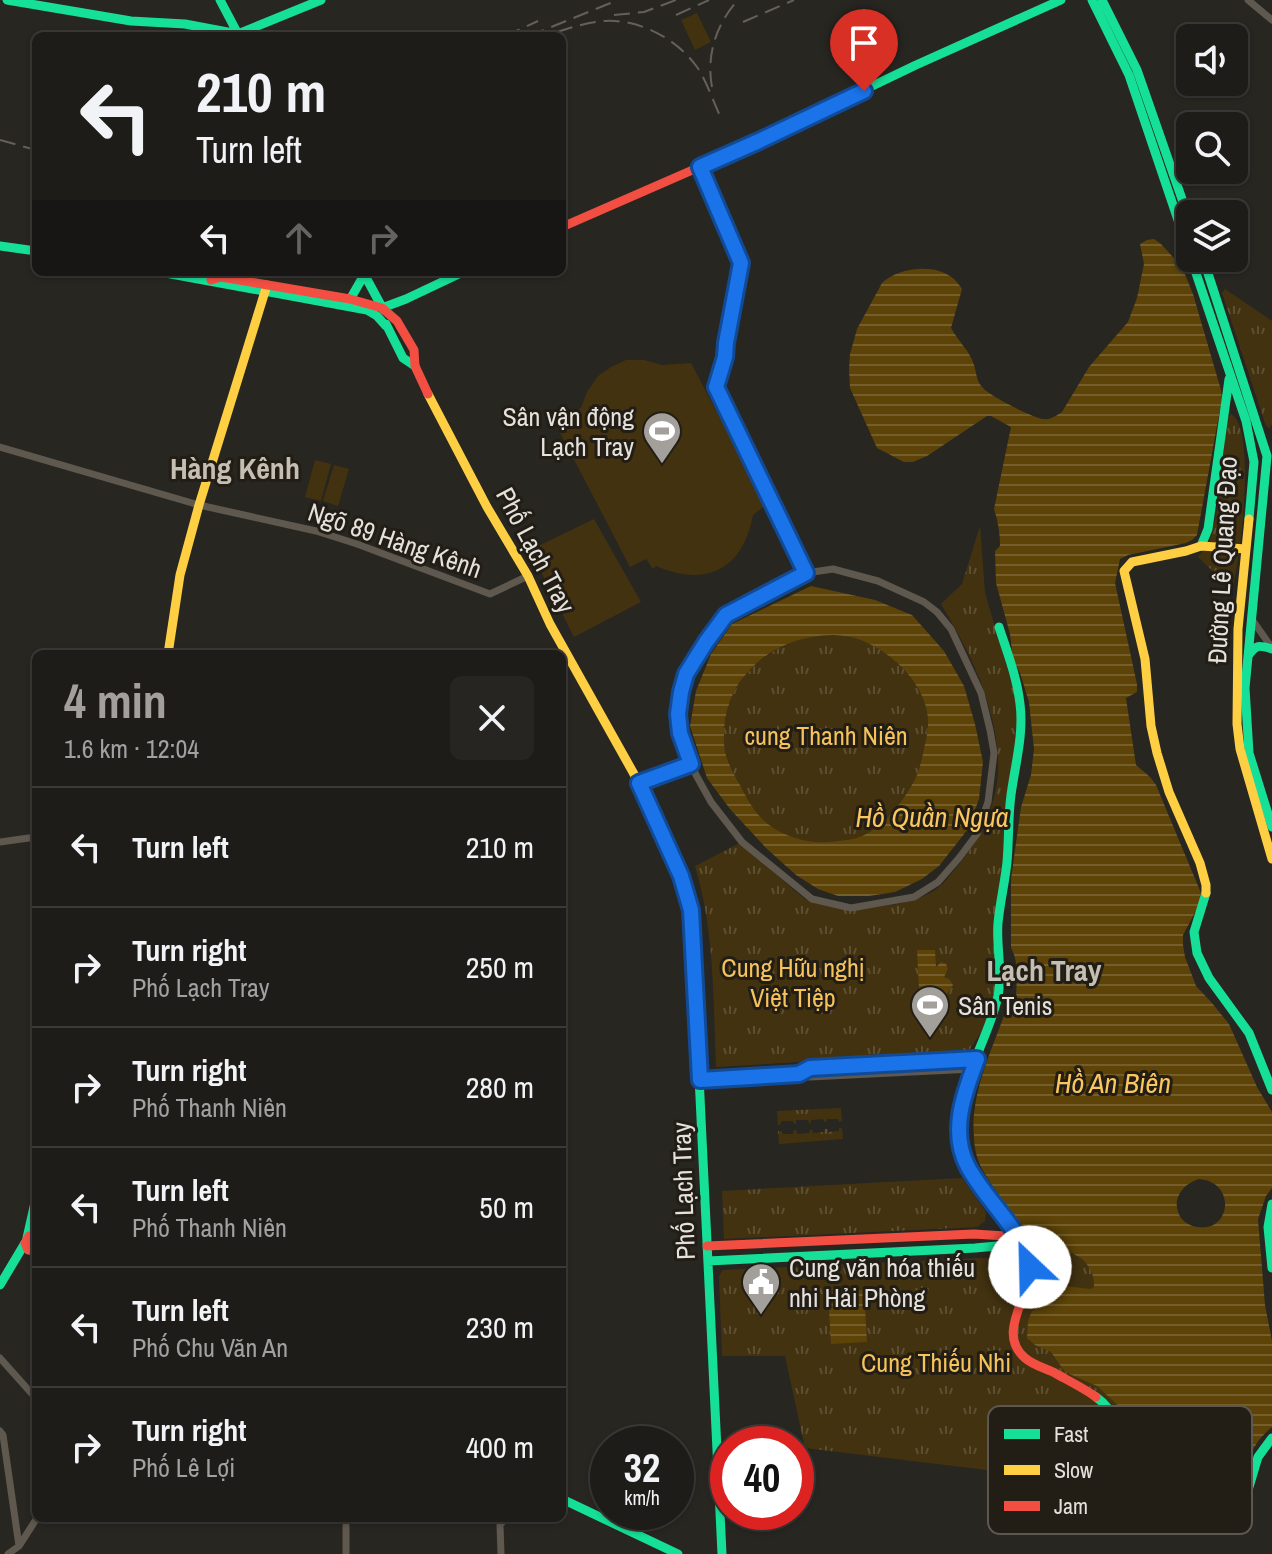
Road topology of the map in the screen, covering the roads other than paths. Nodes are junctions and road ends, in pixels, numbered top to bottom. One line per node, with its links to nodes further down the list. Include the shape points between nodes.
1 (7, 0): 9 (street)
2 (220, 0): 10 (street)
3 (321, 0): 11 (street)
4 (1061, 0): 12 (street)
5 (1092, 0): 28 (street, Đường Lê Quang Đạo, via 1129,75)
6 (1102, 0): 13 (street, via 1137,70)
7 (1248, 0): 8 (street)
8 (1272, 20)
9 (224, 32)
10 (236, 32)
11 (245, 32)
12 (700, 167): 14 (street); 36 (street, via 741,263 716,387)
13 (1182, 200)
14 (566, 225)
15 (0, 246): 16 (street)
16 (32, 250)
17 (1207, 272): 26 (street, Đường Lê Quang Đạo)
18 (186, 276): 22 (street)
19 (362, 276): 23 (street)
20 (366, 276): 24 (street)
21 (455, 276): 24 (street)
22 (266, 288): 23 (street); 33 (street)
23 (348, 302): 24 (street); 25 (street)
24 (382, 308): 25 (street, Phố Lạch Tray); 27 (street, Phố Lạch Tray, via 400,324 414,350)
25 (386, 326): 27 (street, Phố Lạch Tray, via 403,358)
26 (1233, 356): 28 (street); 31 (street, Đường Lê Quang Đạo)
27 (415, 366): 37 (street, Phố Lạch Tray)
28 (1229, 374): 32 (street, Đường Lê Quang Đạo); 34 (street, via 1208,529)
29 (1272, 443): 31 (street)
30 (0, 447): 33 (street, Ngõ 89 Hàng Kênh)
31 (1267, 456): 32 (street); 39 (street, Đường Lê Quang Đạo)
32 (1254, 462): 35 (street, Đường Lê Quang Đạo)
33 (199, 505): 37 (street, Ngõ 89 Hàng Kênh, via 316,531 490,594); 42 (street, via 180,575)
34 (1201, 546): 35 (street); 59 (street, via 1132,562 1124,571 1147,671 1157,753 1206,880 1194,942 1204,970 1250,1034)
35 (1246, 549): 38 (street, Đường Lê Quang Đạo)
36 (806, 573): 46 (street, via 726,615 686,674 678,714); 46 (street, via 833,569 878,581 924,602 951,629 981,693 994,753 988,802 977,834 938,882 914,897 851,908 812,899 742,842 711,802)
37 (528, 576): 43 (street, Phố Lạch Tray)
38 (1239, 616): 39 (street); 51 (street, Đường Lê Quang Đạo, via 1240,749)
39 (1251, 618): 41 (street); 45 (street, Đường Lê Quang Đạo)
40 (999, 627): 53 (street, via 1021,714 998,927 999,983)
41 (1272, 648): 45 (street, via 1259,645)
42 (169, 650)
43 (565, 650)
44 (566, 653): 47 (street, Phố Lạch Tray)
45 (1248, 656): 48 (street, Đường Lê Quang Đạo, via 1249,753)
46 (691, 764): 47 (street)
47 (639, 783): 58 (street, Phố Lạch Tray, via 676,862 691,910)
48 (1272, 827)
49 (32, 838): 50 (street)
50 (0, 842)
51 (1272, 859)
52 (900, 1063): 53 (street); 54 (street); 55 (street)
53 (975, 1064): 55 (street); 63 (street, via 960,1111 962,1155)
54 (862, 1065): 56 (street, via 810,1068); 57 (street)
55 (901, 1073): 57 (street)
56 (799, 1074): 57 (street); 58 (street)
57 (862, 1075)
58 (700, 1080): 65 (street, Phố Lạch Tray)
59 (1272, 1090)
60 (1272, 1204): 68 (street)
61 (32, 1213): 64 (street)
62 (865, 1239): 63 (street, via 974,1234); 65 (street); 66 (street)
63 (1016, 1240): 66 (street, via 975,1248); 72 (street, via 1030,1260 1027,1290 1012,1331 1018,1353)
64 (31, 1242): 69 (street)
65 (707, 1246): 67 (street, Phố Lạch Tray)
66 (865, 1253): 67 (street)
67 (708, 1261): 85 (street, Phố Lạch Tray)
68 (1272, 1268)
69 (0, 1285)
70 (0, 1358): 71 (street)
71 (32, 1394)
72 (1107, 1406)
73 (0, 1431): 80 (street)
74 (1272, 1438): 75 (street, via 1257,1458)
75 (1252, 1477)
76 (566, 1501): 84 (street)
77 (34, 1522): 80 (street)
78 (503, 1522): 83 (street)
79 (346, 1526): 82 (street)
80 (19, 1546): 81 (street)
81 (8, 1554)
82 (346, 1554)
83 (501, 1554)
84 (678, 1554)
85 (722, 1554)

